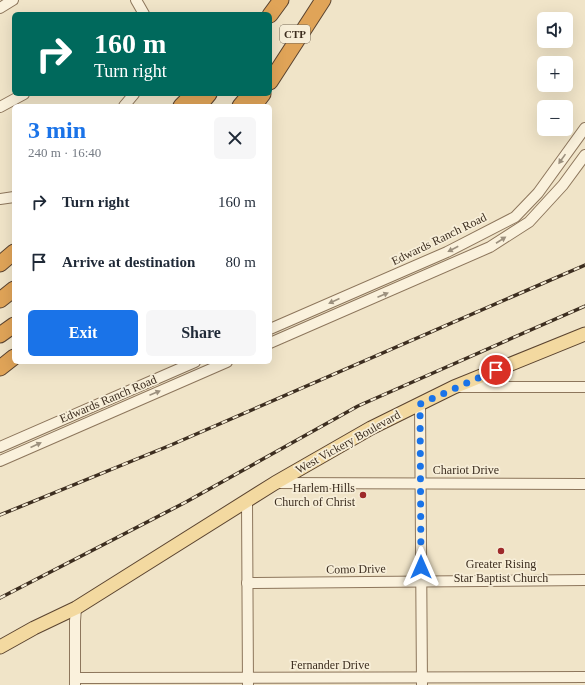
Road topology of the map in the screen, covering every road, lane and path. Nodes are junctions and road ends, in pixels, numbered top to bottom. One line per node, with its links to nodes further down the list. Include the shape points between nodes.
1 (13, 0): 5 (street)
2 (136, 0): 6 (street)
3 (281, 0): 7 (highway, CTP)
4 (322, 0): 8 (highway, CTP); 9 (highway)
5 (0, 8)
6 (143, 12)
7 (272, 13)
8 (272, 65)
9 (272, 79)
10 (20, 96): 19 (street)
11 (132, 96): 15 (street)
12 (191, 96): 16 (highway)
13 (207, 96): 17 (highway)
14 (248, 96): 18 (highway)
15 (126, 104)
16 (183, 104)
17 (201, 104)
18 (242, 104)
19 (0, 107)
20 (585, 128): 24 (street, Edwards Ranch Road, one-way to 24, via 538,193 515,217)
21 (585, 155): 25 (street, one-way to 21, via 529,222 563,185)
22 (12, 197): 23 (street)
23 (0, 199)
24 (472, 239): 25 (street); 31 (street, Edwards Ranch Road, one-way to 31)
25 (479, 253): 34 (street, one-way to 25)
26 (12, 254): 27 (highway)
27 (0, 264)
28 (12, 291): 29 (highway)
29 (0, 300)
30 (12, 326): 33 (highway)
31 (272, 328)
32 (585, 334): 39 (main road, West Vickery Boulevard)
33 (0, 335)
34 (272, 342)
35 (12, 359): 38 (highway)
36 (190, 364): 42 (street, Edwards Ranch Road)
37 (222, 364): 43 (street, Edwards Ranch Road, one-way to 37)
38 (0, 368)
39 (454, 387): 40 (street); 41 (main road, West Vickery Boulevard)
40 (585, 387)
41 (420, 404): 44 (main road, West Vickery Boulevard, via 345,442); 45 (street)
42 (0, 447)
43 (0, 461)
44 (275, 483): 45 (street, Chariot Drive); 47 (main road, West Vickery Boulevard)
45 (420, 484): 46 (street, Chariot Drive); 49 (street)
46 (585, 484)
47 (247, 500): 50 (street); 51 (main road, West Vickery Boulevard)
48 (585, 580): 49 (street, Como Drive)
49 (421, 581): 50 (street, Como Drive); 54 (street)
50 (247, 583): 56 (street)
51 (76, 608): 52 (main road, West Vickery Boulevard); 55 (street)
52 (0, 647)
53 (585, 677): 54 (street, Fernander Drive)
54 (422, 681): 56 (street, Fernander Drive)
55 (75, 682): 56 (street, Fernander Drive)
56 (248, 682)

